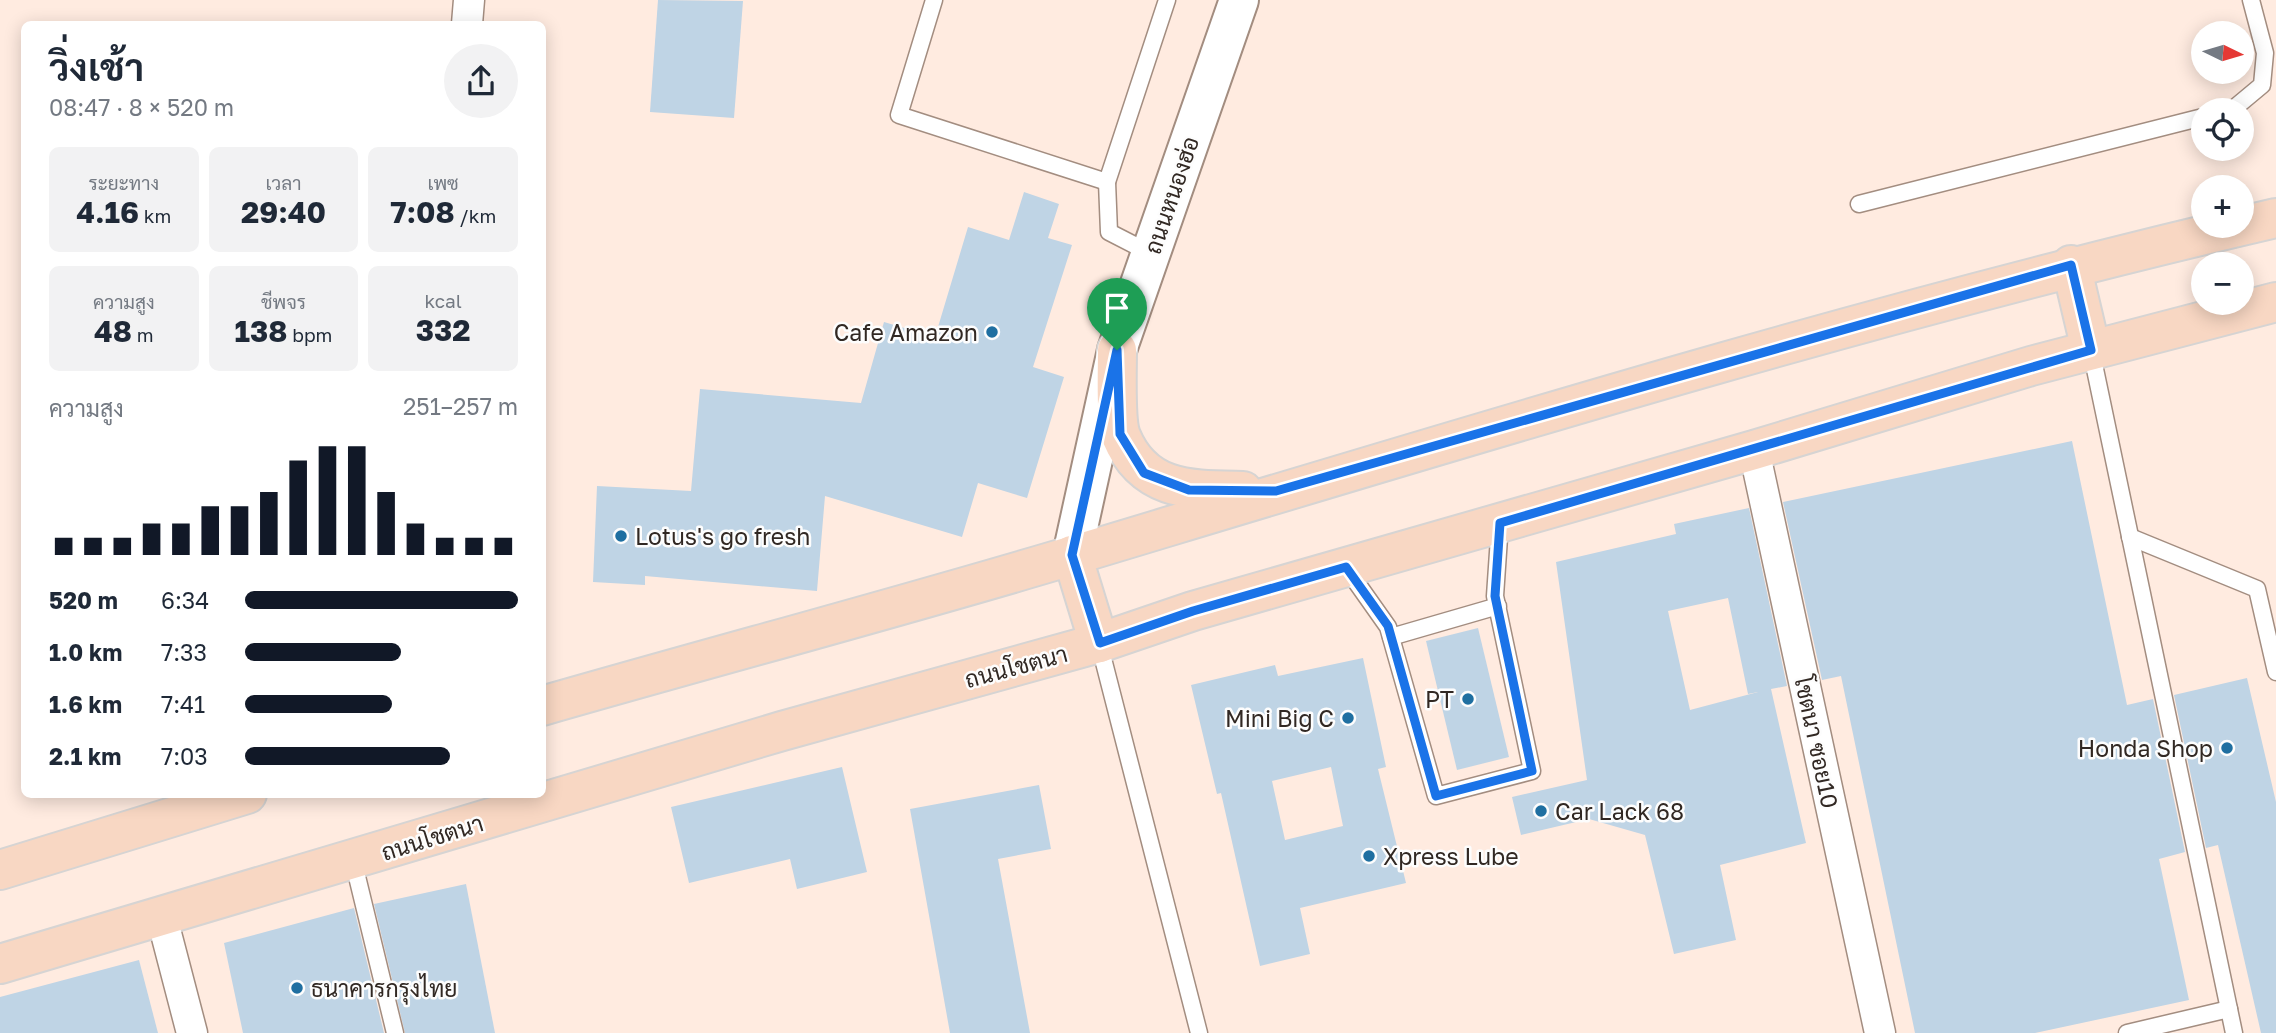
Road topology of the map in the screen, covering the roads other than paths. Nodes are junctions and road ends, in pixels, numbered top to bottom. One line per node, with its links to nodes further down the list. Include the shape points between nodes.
1 (469, 0): 6 (street)
2 (934, 0): 9 (lane, via 899,116)
3 (1167, 0): 9 (lane)
4 (1239, 0): 12 (main road, ถนนหนองฮ่อ)
5 (2250, 0): 7 (lane, via 2265,53 2262,85)
6 (467, 21)
7 (2246, 98)
8 (2191, 120): 10 (lane)
9 (1107, 182): 12 (lane, via 1109,232)
10 (1859, 204)
11 (2276, 218): 13 (main road)
12 (1150, 253): 15 (main road, ถนนหนองฮ่อ)
13 (2071, 265): 16 (main road); 18 (main road)
14 (2276, 302): 16 (main road, ถนนโชตนา)
15 (1117, 350): 18 (main road, via 1120,434 1144,473 1189,490); 21 (main road, ถนนหนองฮ่อ)
16 (2091, 350): 17 (main road, ถนนโชตนา); 20 (lane)
17 (1754, 450): 19 (main road, ถนนโชตนา); 37 (street, โชตนา ซอย10)
18 (1276, 491): 21 (main road)
19 (1500, 523): 22 (main road, ถนนโชตนา); 23 (lane)
20 (2130, 537): 26 (lane, via 2257,589); 33 (lane)
21 (1072, 555): 25 (main road); 27 (main road)
22 (1346, 567): 24 (lane); 25 (main road, ถนนโชตนา)
23 (1497, 606): 24 (lane); 24 (lane, via 1532,771 1436,796)
24 (1391, 637)
25 (1100, 643): 29 (main road, ถนนโชตนา, via 782,731); 36 (lane)
26 (2276, 672)
27 (546, 705)
28 (230, 798): 30 (main road, via 165,813)
29 (353, 860): 31 (main road, ถนนโชตนา); 35 (lane)
30 (0, 870)
31 (162, 918): 32 (main road, ถนนโชตนา); 34 (street)
32 (0, 964)
33 (2229, 1009): 38 (lane); 39 (lane)
34 (192, 1033)
35 (395, 1033)
36 (1199, 1033)
37 (1880, 1033)
38 (2127, 1033)
39 (2234, 1033)

